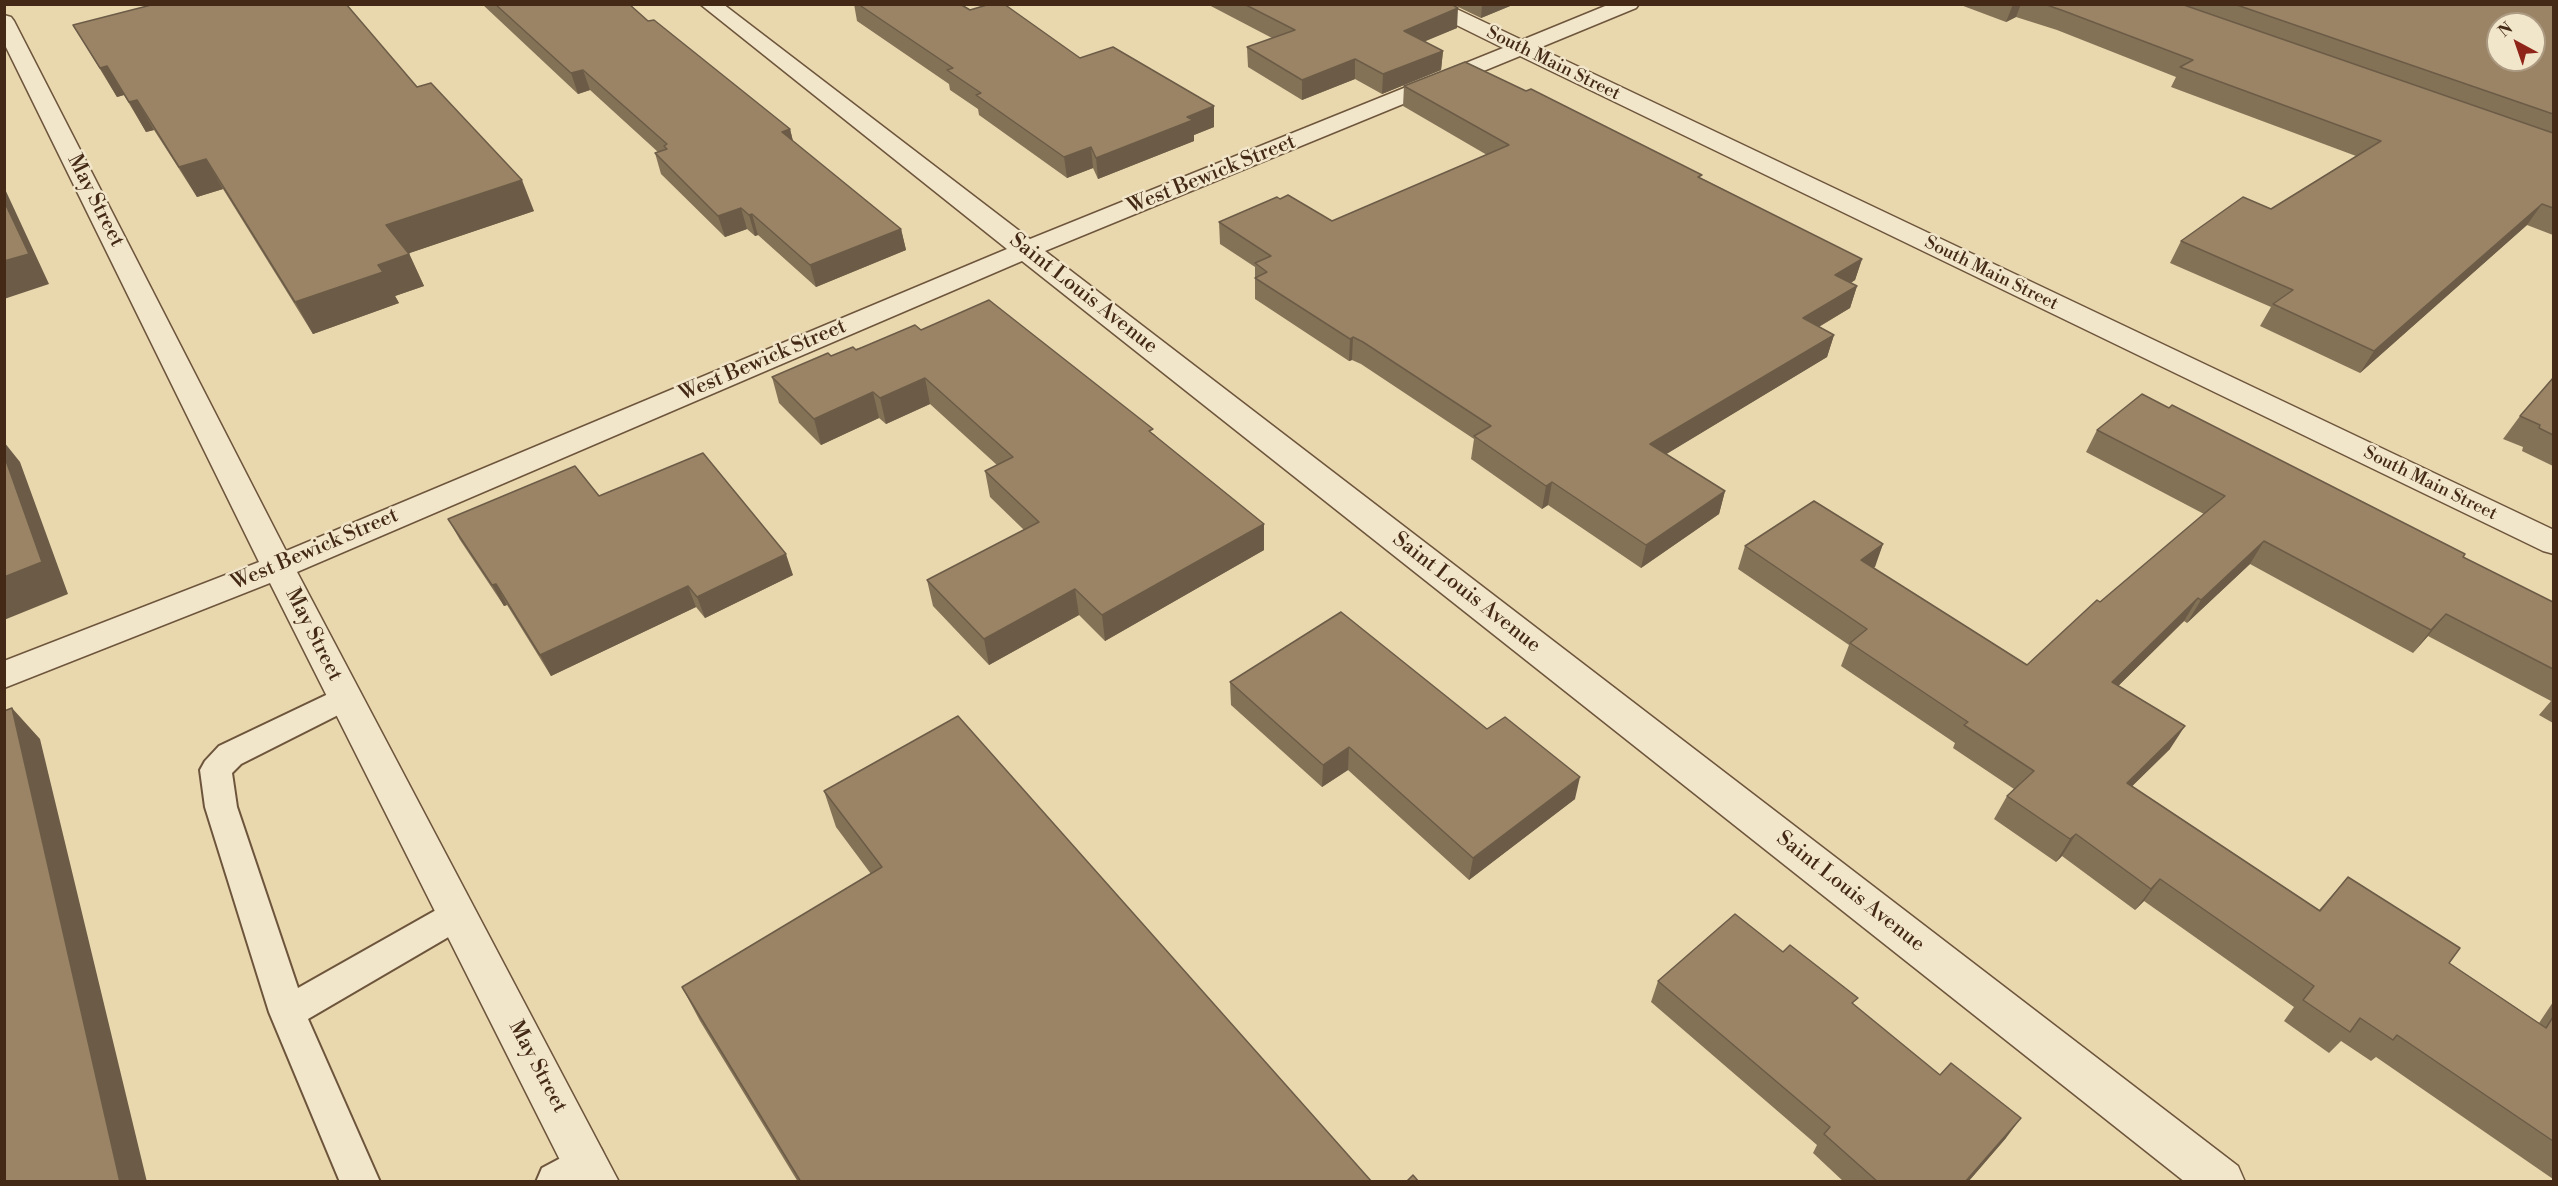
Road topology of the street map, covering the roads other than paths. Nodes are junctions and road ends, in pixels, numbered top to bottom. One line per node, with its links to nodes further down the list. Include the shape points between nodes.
1 (710, 4): 6 (street, Saint Louis Avenue)
2 (1429, 4): 5 (street, South Main Street)
3 (1629, 4): 5 (street, West Bewick Street)
4 (4, 21): 8 (street, May Street)
5 (1522, 49): 6 (street, West Bewick Street); 7 (street, South Main Street)
6 (1026, 250): 8 (street, West Bewick Street); 15 (street, Saint Louis Avenue)
7 (2553, 543)
8 (278, 567): 9 (street, West Bewick Street); 10 (street, May Street)
9 (4, 675)
10 (345, 698): 11 (street, May Street); 12 (lane, via 230,755 216,770 220,807)
11 (457, 915): 12 (lane); 13 (street, May Street)
12 (287, 1012): 14 (lane)
13 (580, 1175)
14 (360, 1182)
15 (2222, 1182)

